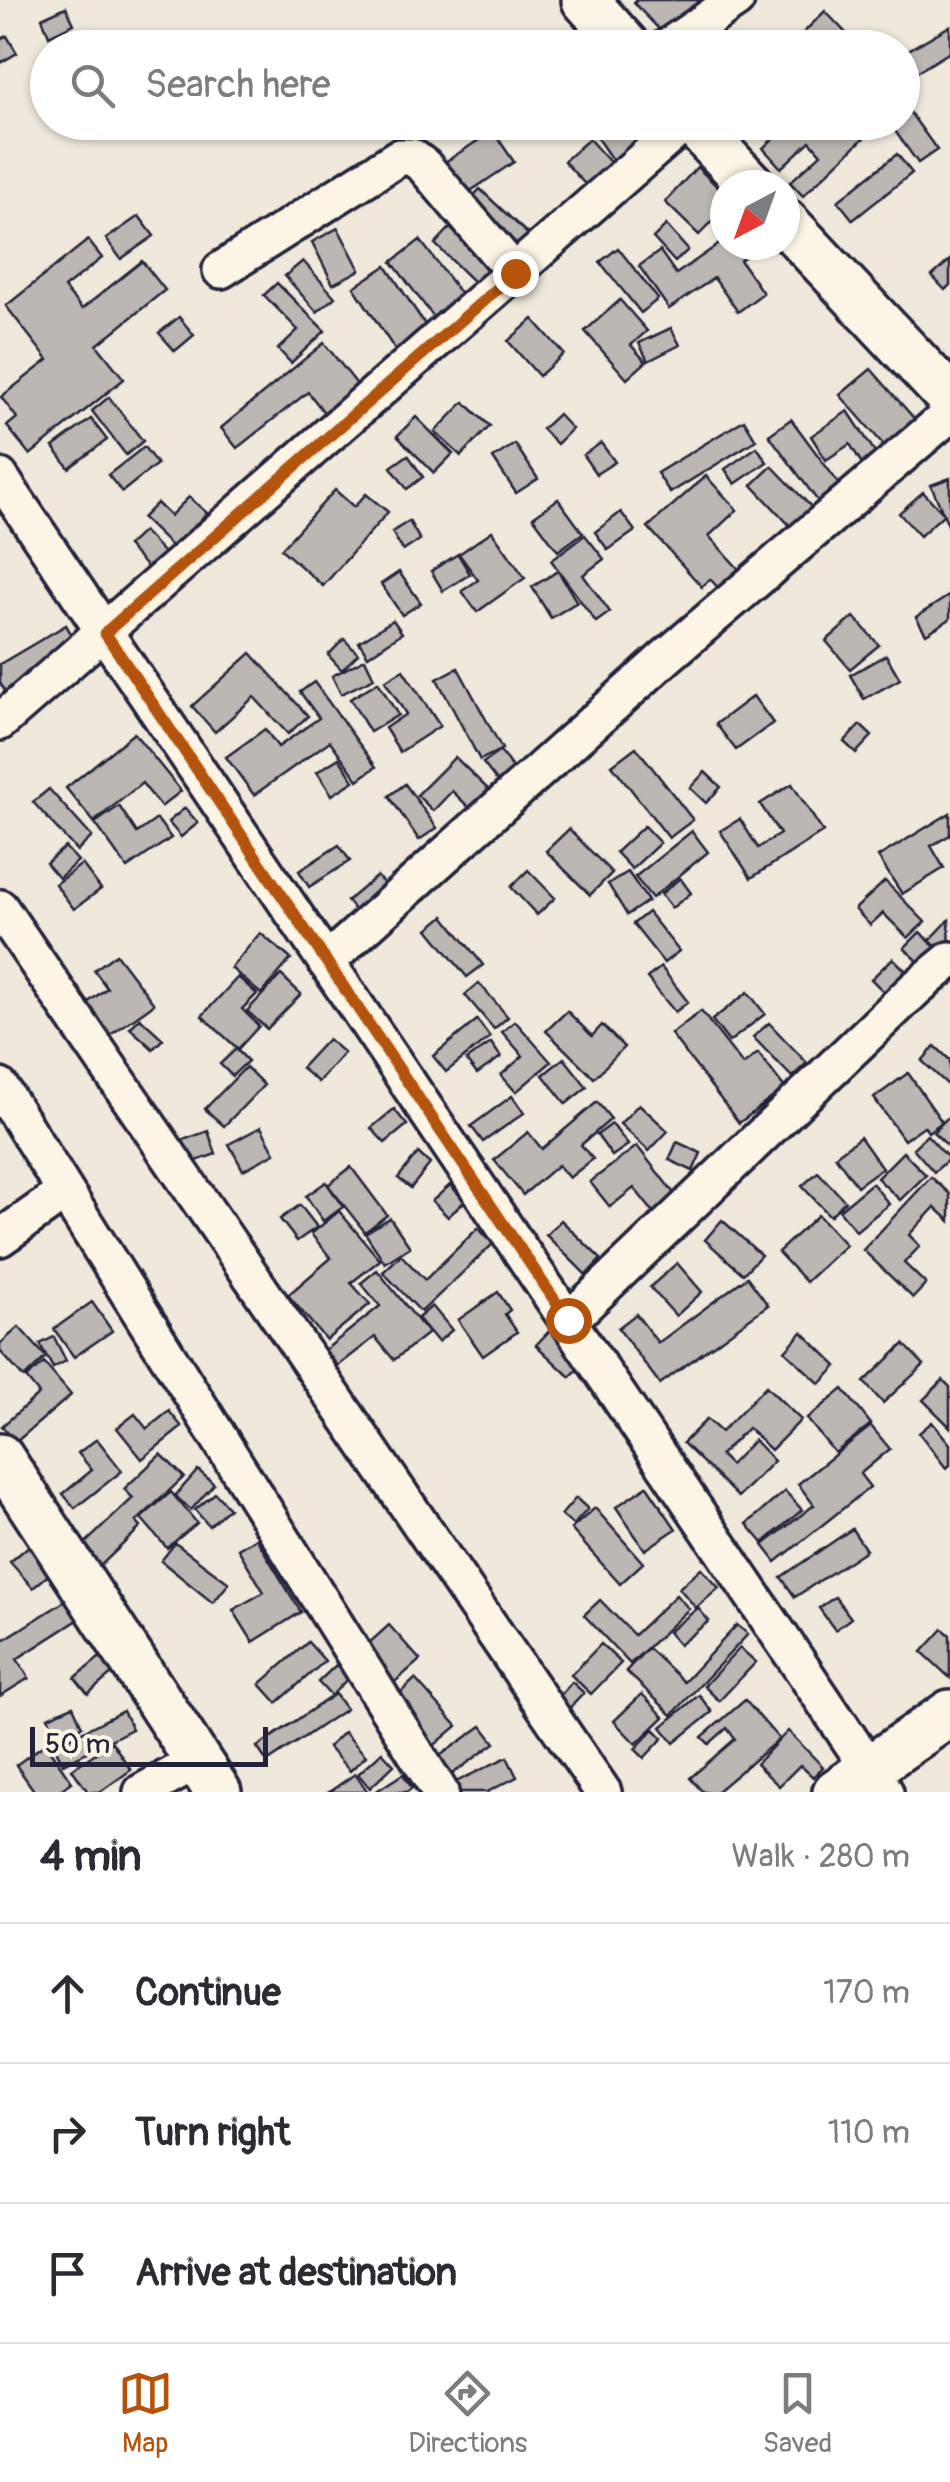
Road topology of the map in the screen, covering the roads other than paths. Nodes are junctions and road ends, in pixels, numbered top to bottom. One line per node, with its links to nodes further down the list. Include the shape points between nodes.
1 (585, 0): 3 (street)
2 (736, 0): 4 (street)
3 (612, 30)
4 (692, 30)
5 (668, 140): 10 (street)
6 (707, 140): 7 (street)
7 (736, 170)
8 (800, 238): 11 (street)
9 (221, 270): 10 (street, via 398,157 412,157)
10 (515, 273): 14 (street)
11 (950, 398)
12 (950, 414): 18 (street)
13 (0, 478): 14 (street)
14 (105, 633): 15 (street); 18 (street)
15 (0, 722)
16 (0, 908): 29 (street)
17 (950, 960): 22 (street)
18 (326, 962): 22 (street)
19 (0, 1086): 20 (street)
20 (64, 1192): 21 (street); 28 (street)
21 (0, 1238)
22 (568, 1320): 26 (street)
23 (3, 1469): 25 (street)
24 (950, 1713): 26 (street)
25 (208, 1777): 27 (street)
26 (864, 1784)
27 (142, 1792)
28 (440, 1792)
29 (603, 1792)

